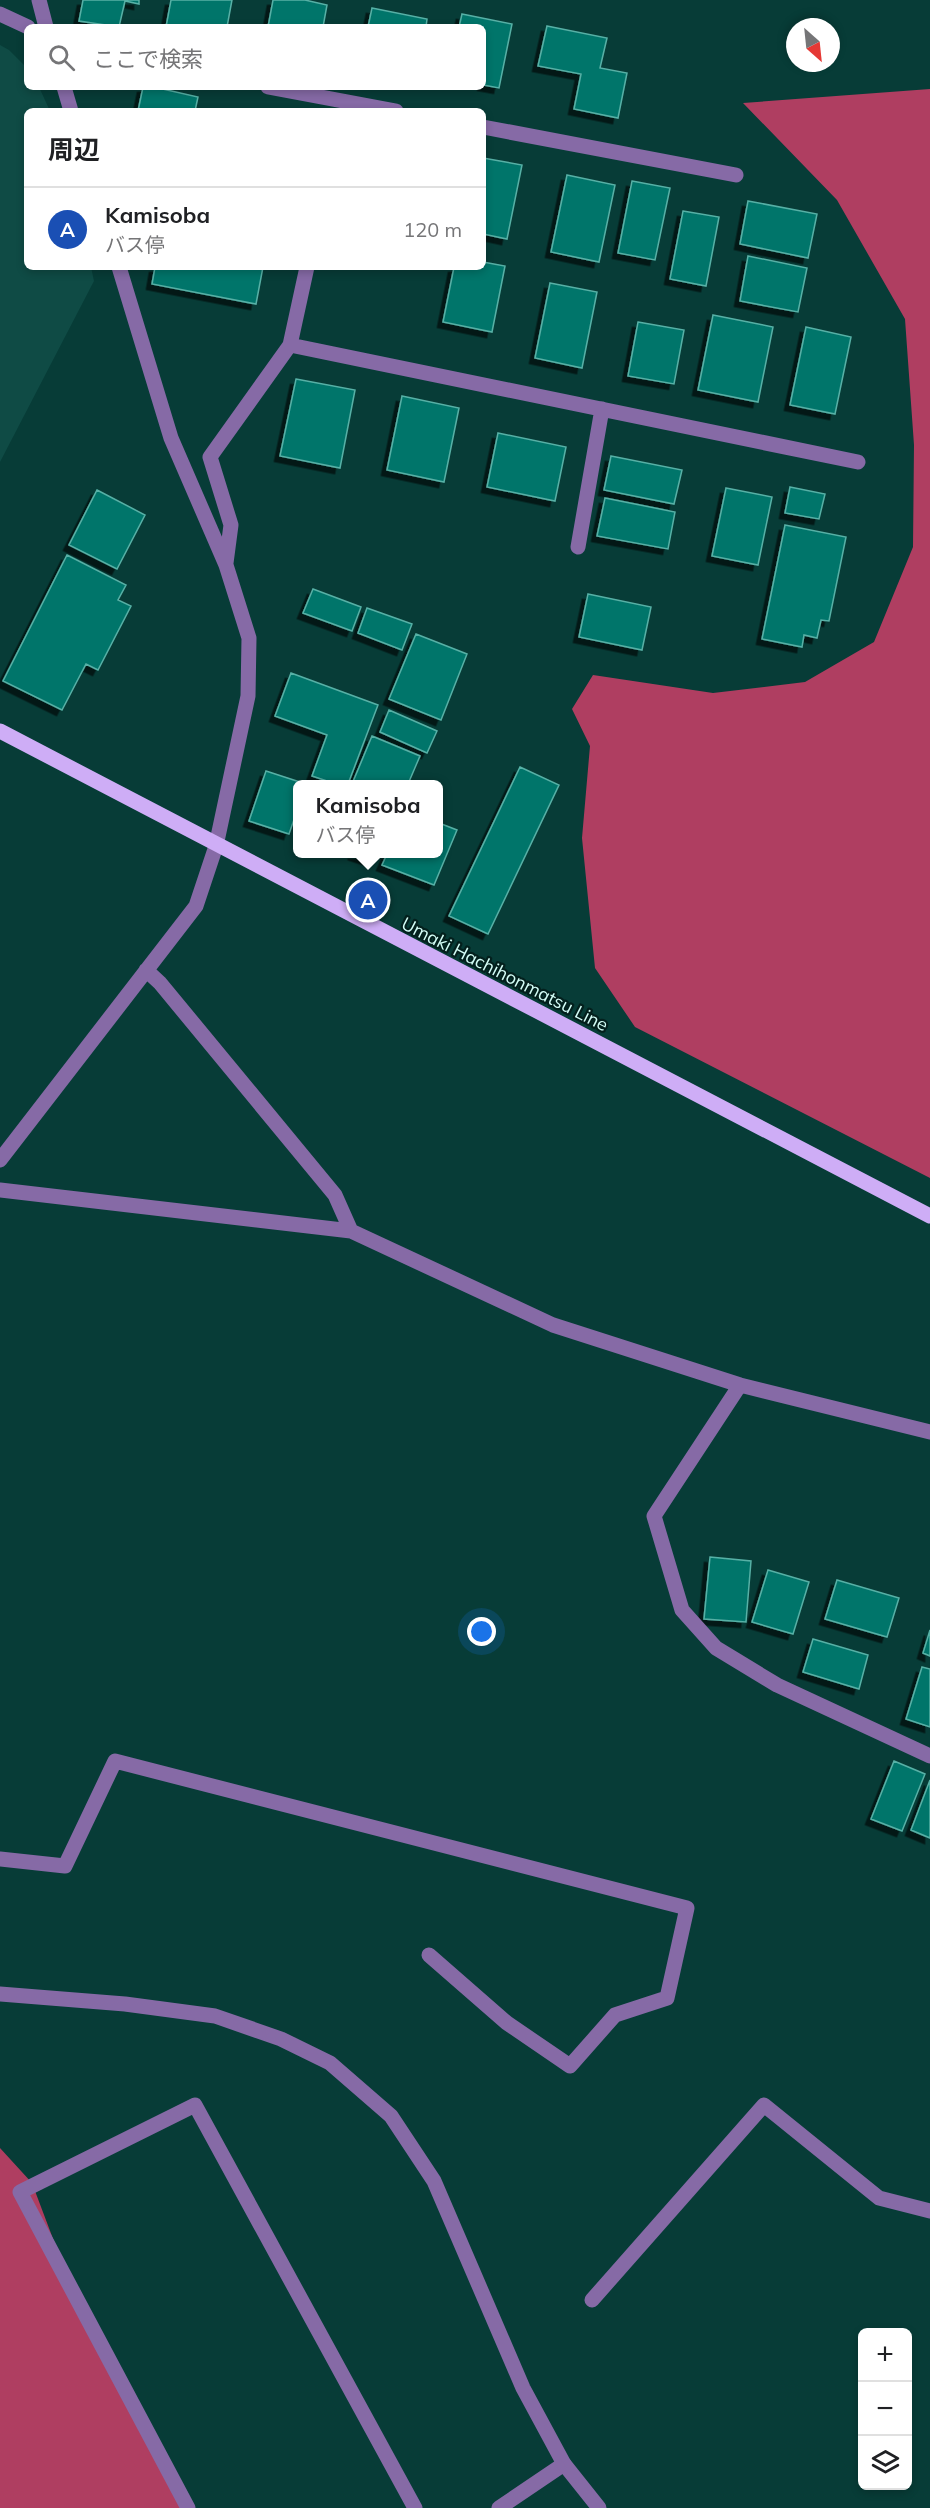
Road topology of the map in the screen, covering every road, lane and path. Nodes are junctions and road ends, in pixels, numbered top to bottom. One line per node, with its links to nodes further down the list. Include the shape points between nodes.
1 (39, 0): 3 (street)
2 (0, 14): 4 (street)
3 (45, 24)
4 (24, 25)
5 (65, 90): 8 (street)
6 (280, 90): 7 (street)
7 (343, 106): 9 (street)
8 (70, 108)
9 (364, 108)
10 (486, 128): 11 (street)
11 (736, 175)
12 (120, 270): 18 (street, via 171,438)
13 (307, 270): 14 (street)
14 (290, 345): 15 (street); 18 (street, via 210,457 231,525)
15 (602, 409): 16 (street); 17 (street)
16 (858, 462)
17 (578, 547)
18 (226, 565): 20 (street, via 249,638 248,696)
19 (0, 731): 20 (main road, Umaki Hachihonmatsu Line)
20 (216, 846): 21 (street, via 196,906); 24 (main road, Umaki Hachihonmatsu Line)
21 (146, 970): 22 (street); 25 (street, via 335,1195)
22 (0, 1160)
23 (0, 1190): 25 (street)
24 (930, 1216)
25 (351, 1231): 26 (street, via 553,1325)
26 (740, 1385): 27 (street); 28 (street, via 654,1516 682,1610 716,1648 777,1685)
27 (930, 1432)
28 (930, 1756)
29 (0, 1859): 30 (street, via 66,1866 116,1761 687,1908 667,1998 615,2015 570,2066 507,2023)
30 (429, 1955)
31 (0, 1994): 34 (street, via 215,2016 281,2039 330,2063 391,2116 434,2181 523,2388)
32 (930, 2211): 33 (street, via 879,2198 764,2104)
33 (592, 2300)
34 (564, 2464): 37 (street); 38 (street)
35 (188, 2508): 36 (street, via 20,2192 195,2105)
36 (415, 2508)
37 (499, 2508)
38 (599, 2508)

